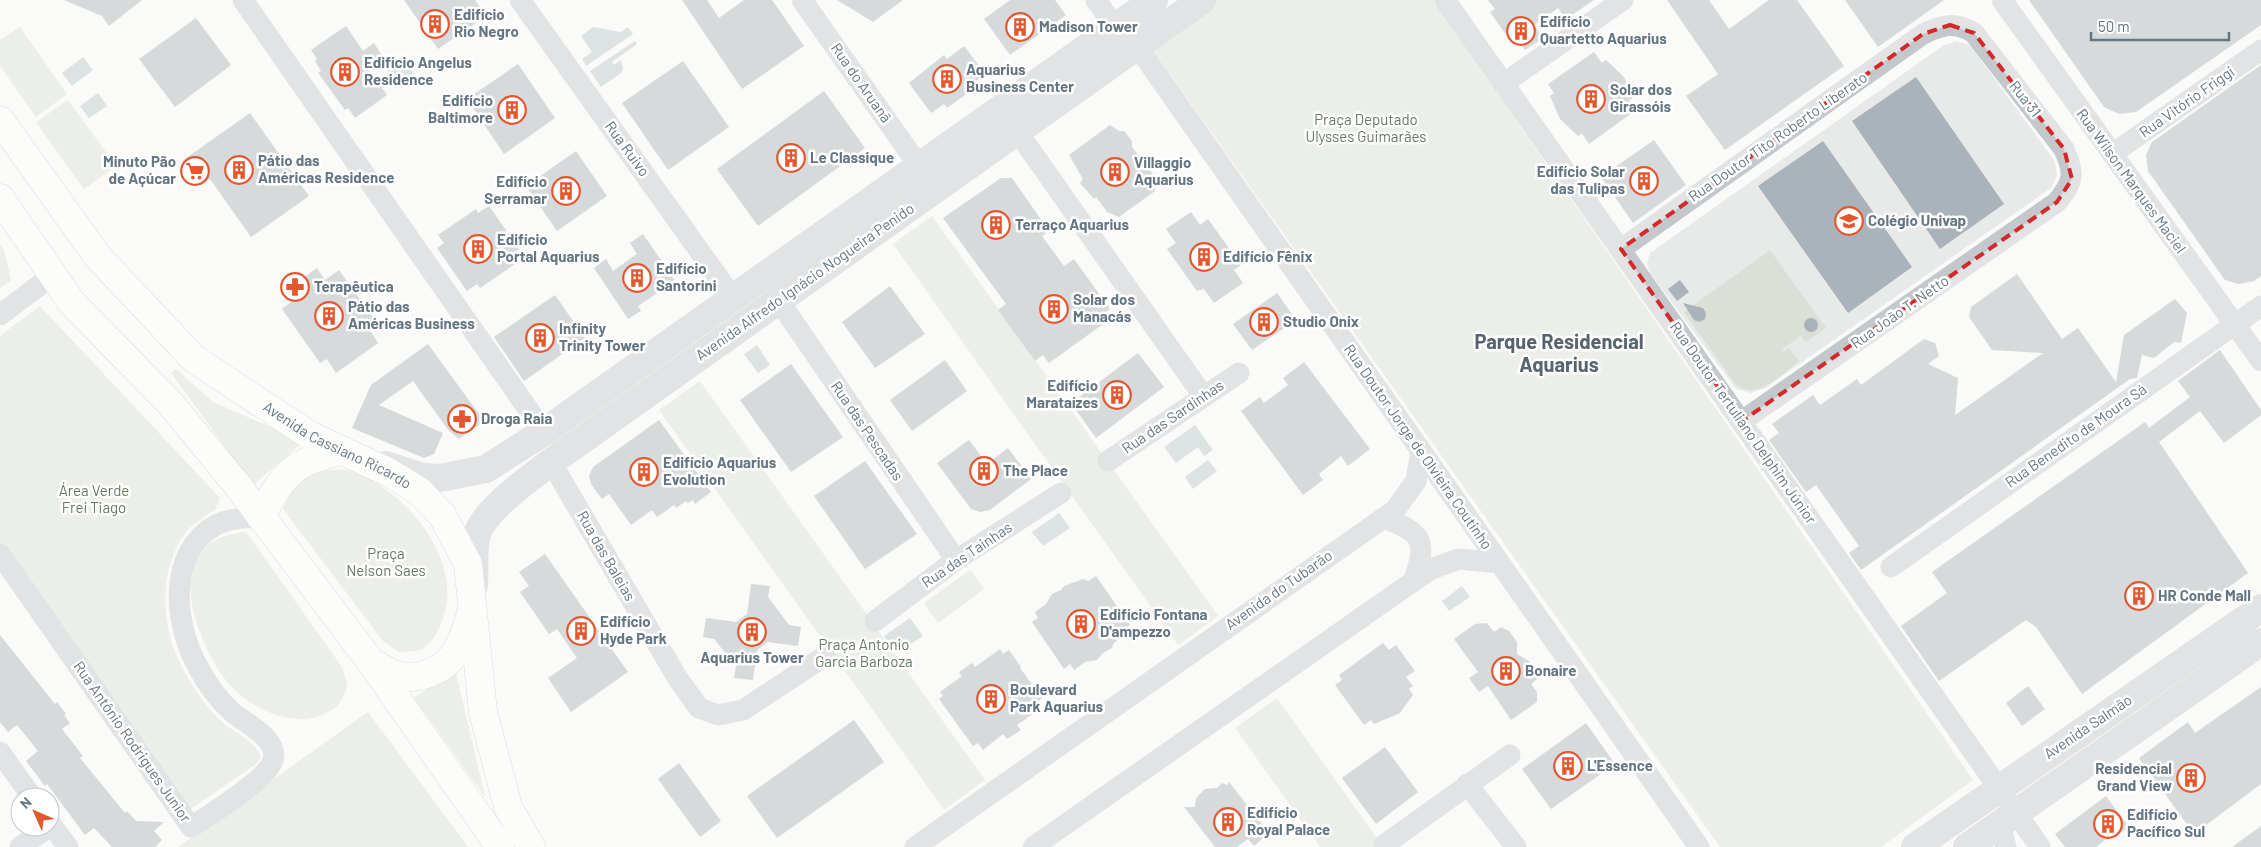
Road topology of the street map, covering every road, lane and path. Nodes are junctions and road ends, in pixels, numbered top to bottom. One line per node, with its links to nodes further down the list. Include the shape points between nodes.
1 (243, 0): 35 (street)
2 (520, 0): 23 (street, Rua Ruivo)
3 (802, 0): 18 (street, Rua do Aruanã)
4 (1096, 0): 10 (street)
5 (1154, 0): 10 (street, Avenida Alfredo Ignácio Nogueira Penido)
6 (1202, 0): 12 (street, Avenida Alfredo Ignácio Nogueira Penido)
7 (1445, 0): 14 (street, Rua Doutor Tertuliano Delphim Júnior)
8 (1623, 0): 14 (street)
9 (2002, 0): 17 (street, Rua Wilson Marques Maciel)
10 (1115, 28): 18 (street, Avenida Alfredo Ignácio Nogueira Penido)
11 (1937, 28): 20 (street, Rua 31, via 1962,26 1974,33 2064,149 2071,164 2072,179); 21 (street, Rua Doutor Tito Roberto Liberato, via 1923,34)
12 (1137, 46): 16 (street, Avenida Alfredo Ignácio Nogueira Penido); 36 (street, Rua Doutor Jorge de Olvieira Coutinho)
13 (2261, 50): 17 (street, Rua Vitório Friggi)
14 (1503, 84): 21 (street, Rua Doutor Tertuliano Delphim Júnior)
15 (0, 120): 37 (main road, Avenida Cassiano Ricardo, via 98,257 194,359 310,436)
16 (1017, 131): 24 (street, Avenida Alfredo Ignácio Nogueira Penido); 31 (street)
17 (2112, 154): 27 (street, Rua Wilson Marques Maciel)
18 (919, 166): 23 (street, Avenida Alfredo Ignácio Nogueira Penido)
19 (0, 198): 22 (main road)
20 (2057, 202): 33 (street, Rua João T. Netto)
21 (1621, 249): 33 (street, Rua Doutor Tertuliano Delphim Júnior)
22 (53, 275): 26 (street); 41 (main road, via 72,303 170,403)
23 (733, 298): 28 (street); 32 (street, Avenida Alfredo Ignácio Nogueira Penido)
24 (779, 301): 28 (street, Avenida Alfredo Ignácio Nogueira Penido); 44 (street, Rua das Pescadas)
25 (2261, 306): 27 (street, Rua Benedito de Moura Sá)
26 (0, 315)
27 (2234, 324): 29 (street, Rua Wilson Marques Maciel); 46 (street, Rua Benedito de Moura Sá)
28 (744, 325): 34 (street, Avenida Alfredo Ignácio Nogueira Penido)
29 (2261, 361)
30 (1239, 373): 31 (street, Rua das Sardinhas)
31 (1204, 397): 38 (street, Rua das Sardinhas)
32 (586, 402): 34 (street); 35 (street, Avenida Alfredo Ignácio Nogueira Penido)
33 (1742, 422): 58 (street, Rua Doutor Tertuliano Delphim Júnior)
34 (602, 426): 39 (street, Avenida Alfredo Ignácio Nogueira Penido)
35 (544, 432): 37 (street, Avenida Alfredo Ignácio Nogueira Penido, via 486,469 440,478 424,477)
36 (1421, 451): 42 (street, Avenida do Tubarão, via 1416,481 1395,510); 45 (street, Rua Doutor Jorge de Olvieira Coutinho)
37 (342, 452): 41 (main road, via 316,456 302,463 274,491); 48 (main road, Avenida Cassiano Ricardo, via 388,472 419,491 442,515 468,564)
38 (1108, 461)
39 (551, 462): 48 (street, Avenida Alfredo Ignácio Nogueira Penido, via 503,500 476,536); 52 (street, Rua das Baleias, via 678,679 699,708 718,715 743,710)
40 (1061, 493): 44 (street, Rua das Tainhas)
41 (261, 517): 43 (street, Rua Antônio Rodrigues Junior, via 218,524 198,540 182,571 178,606 183,634 196,665 230,710 268,740 273,750 272,761 231,801 190,827); 53 (main road)
42 (1383, 518): 47 (street, via 1412,531 1422,544 1422,559); 67 (street, Avenida do Tubarão)
43 (0, 554)
44 (956, 560): 50 (street, Rua das Tainhas)
45 (1499, 563): 47 (street, via 1459,559 1432,569); 70 (street, Rua Doutor Jorge de Olvieira Coutinho)
46 (1891, 567)
47 (1413, 582): 68 (street)
48 (474, 606): 53 (main road, via 454,655 428,674 396,675); 66 (main road, Avenida Cassiano Ricardo, via 483,712 508,807)
49 (2261, 608): 58 (street, Avenida Salmão)
50 (875, 621)
51 (2261, 642): 59 (street, Avenida Salmão)
52 (825, 656)
53 (371, 662): 65 (main road)
54 (0, 752): 57 (street)
55 (1510, 755): 56 (street)
56 (1467, 784): 62 (street); 69 (street)
57 (25, 787)
58 (1999, 788): 59 (street, Rua Doutor Tertuliano Delphim Júnior); 71 (street, Avenida Salmão)
59 (2007, 828): 72 (street, Avenida Salmão); 73 (street, Rua Doutor Tertuliano Delphim Júnior)
60 (34, 837): 63 (street)
61 (60, 837): 64 (street)
62 (1384, 845)
63 (20, 847)
64 (68, 847)
65 (500, 847)
66 (531, 847)
67 (915, 847)
68 (1033, 847)
69 (1516, 847)
70 (1699, 847)
71 (1915, 847)
72 (1968, 847)
73 (2040, 847)

